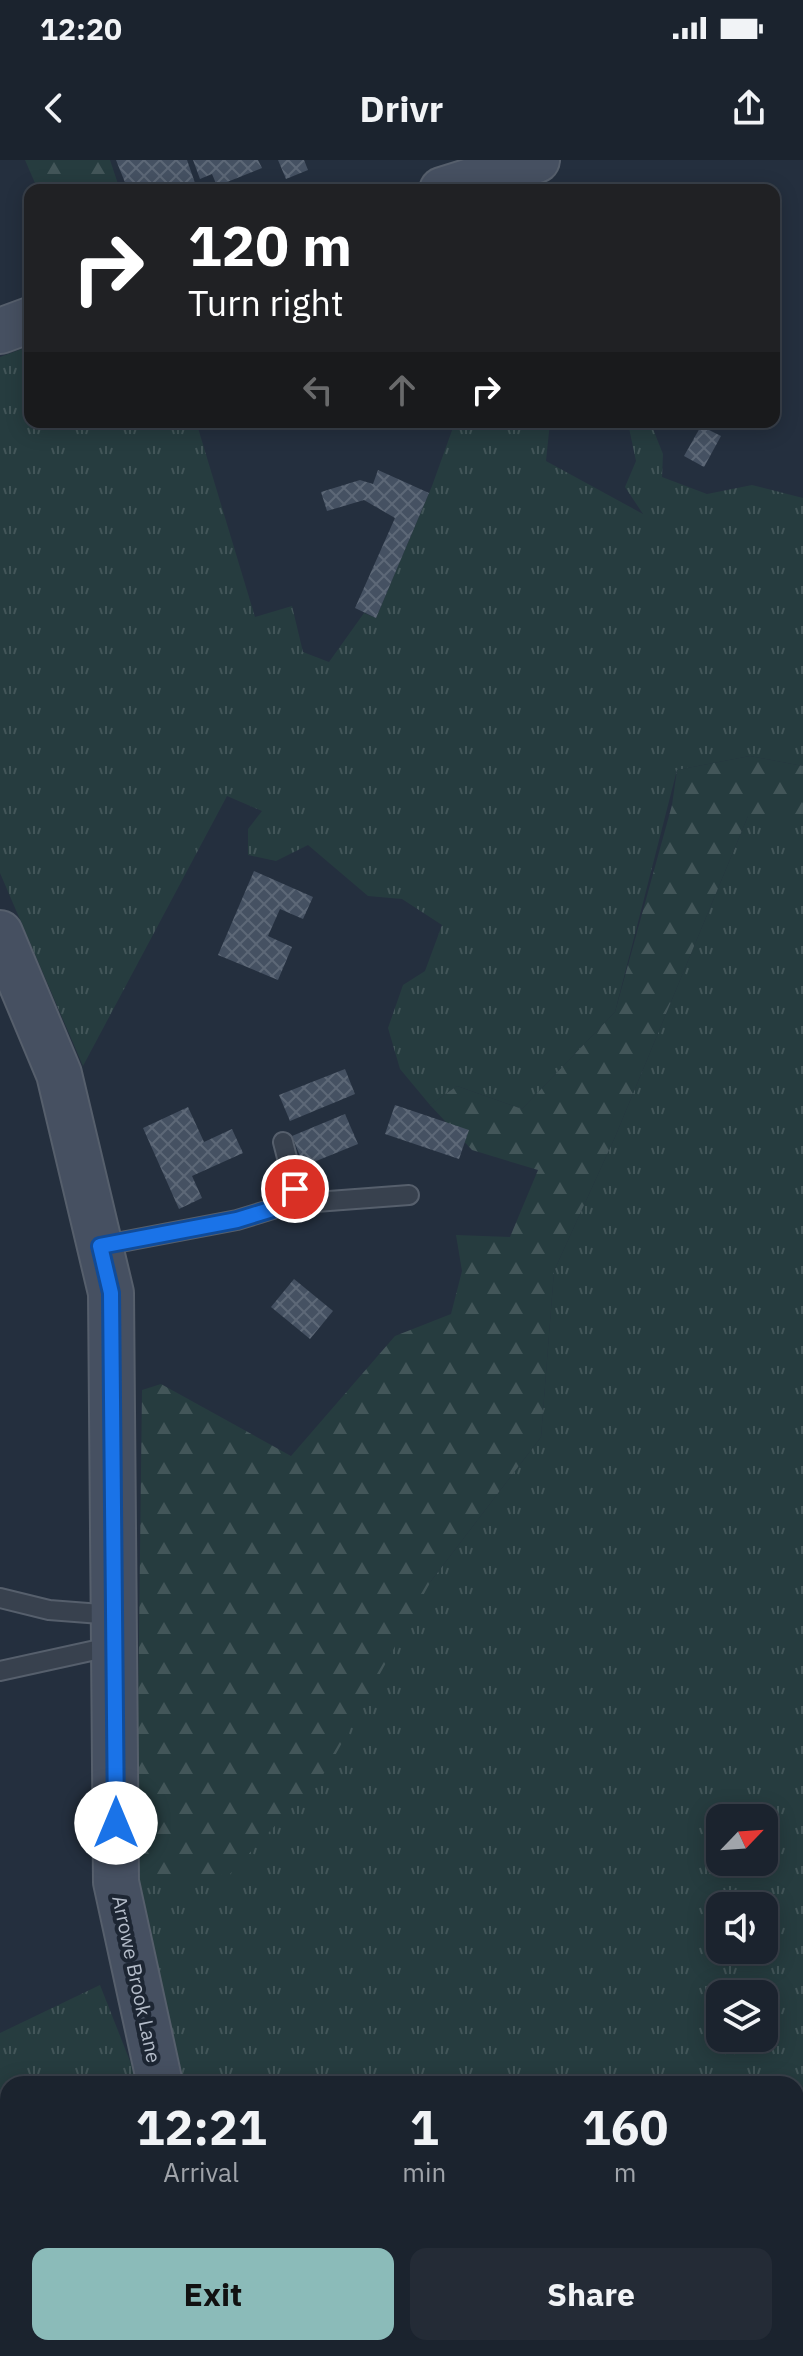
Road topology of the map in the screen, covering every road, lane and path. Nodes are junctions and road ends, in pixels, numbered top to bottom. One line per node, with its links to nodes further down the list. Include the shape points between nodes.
1 (537, 160): 2 (street)
2 (461, 184)
3 (24, 322): 4 (street)
4 (0, 331)
5 (0, 933): 9 (street, Arrowe Brook Lane, via 59,1074)
6 (283, 1142): 8 (lane, via 295,1189)
7 (409, 1195): 8 (lane)
8 (289, 1204): 9 (lane, via 237,1220)
9 (100, 1246): 11 (street, Arrowe Brook Lane, via 111,1293)
10 (0, 1598): 11 (lane)
11 (114, 1630): 12 (lane); 13 (street, Arrowe Brook Lane, via 116,1882)
12 (0, 1671)
13 (158, 2076)

